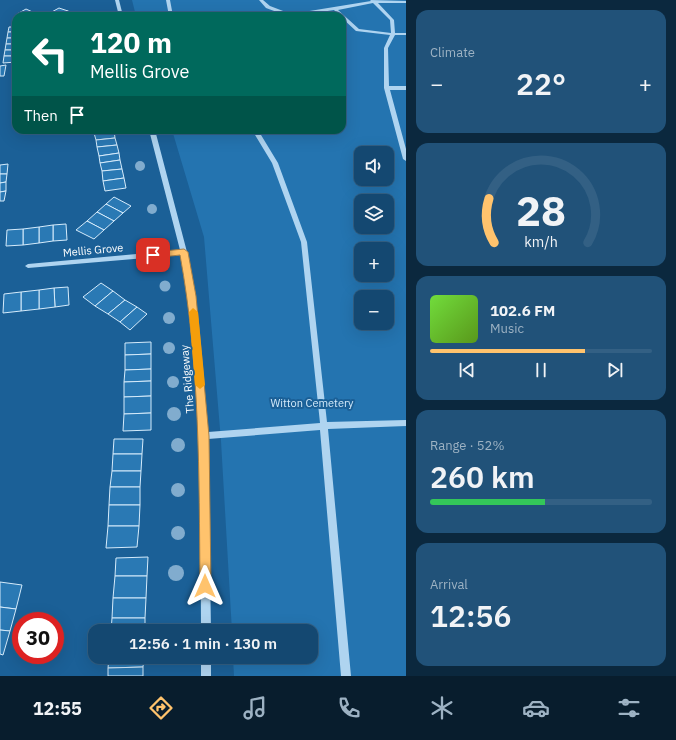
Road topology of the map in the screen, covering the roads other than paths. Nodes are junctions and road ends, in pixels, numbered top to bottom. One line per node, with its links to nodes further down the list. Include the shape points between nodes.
1 (117, 0): 7 (street)
2 (168, 0): 8 (street)
3 (261, 0): 9 (street)
4 (372, 1): 5 (street); 6 (street); 13 (street, via 392,20)
5 (406, 2)
6 (335, 9): 10 (street); 11 (street)
7 (120, 12)
8 (170, 12)
9 (279, 12)
10 (315, 12)
11 (338, 12)
12 (346, 19): 13 (street, via 358,30)
13 (393, 34): 14 (street); 15 (street, via 386,48)
14 (406, 34)
15 (387, 88): 16 (street); 19 (street)
16 (406, 88)
17 (153, 134): 20 (street, The Ridgeway)
18 (258, 134): 23 (street, via 276,163 304,242)
19 (406, 159)
20 (184, 252): 21 (street, Mellis Grove); 24 (street, The Ridgeway, via 192,296)
21 (28, 266)
22 (406, 423): 23 (street)
23 (324, 426): 24 (street); 28 (street)
24 (204, 436): 25 (street, The Ridgeway)
25 (206, 624)
26 (206, 664): 27 (street)
27 (206, 676)
28 (346, 676)

